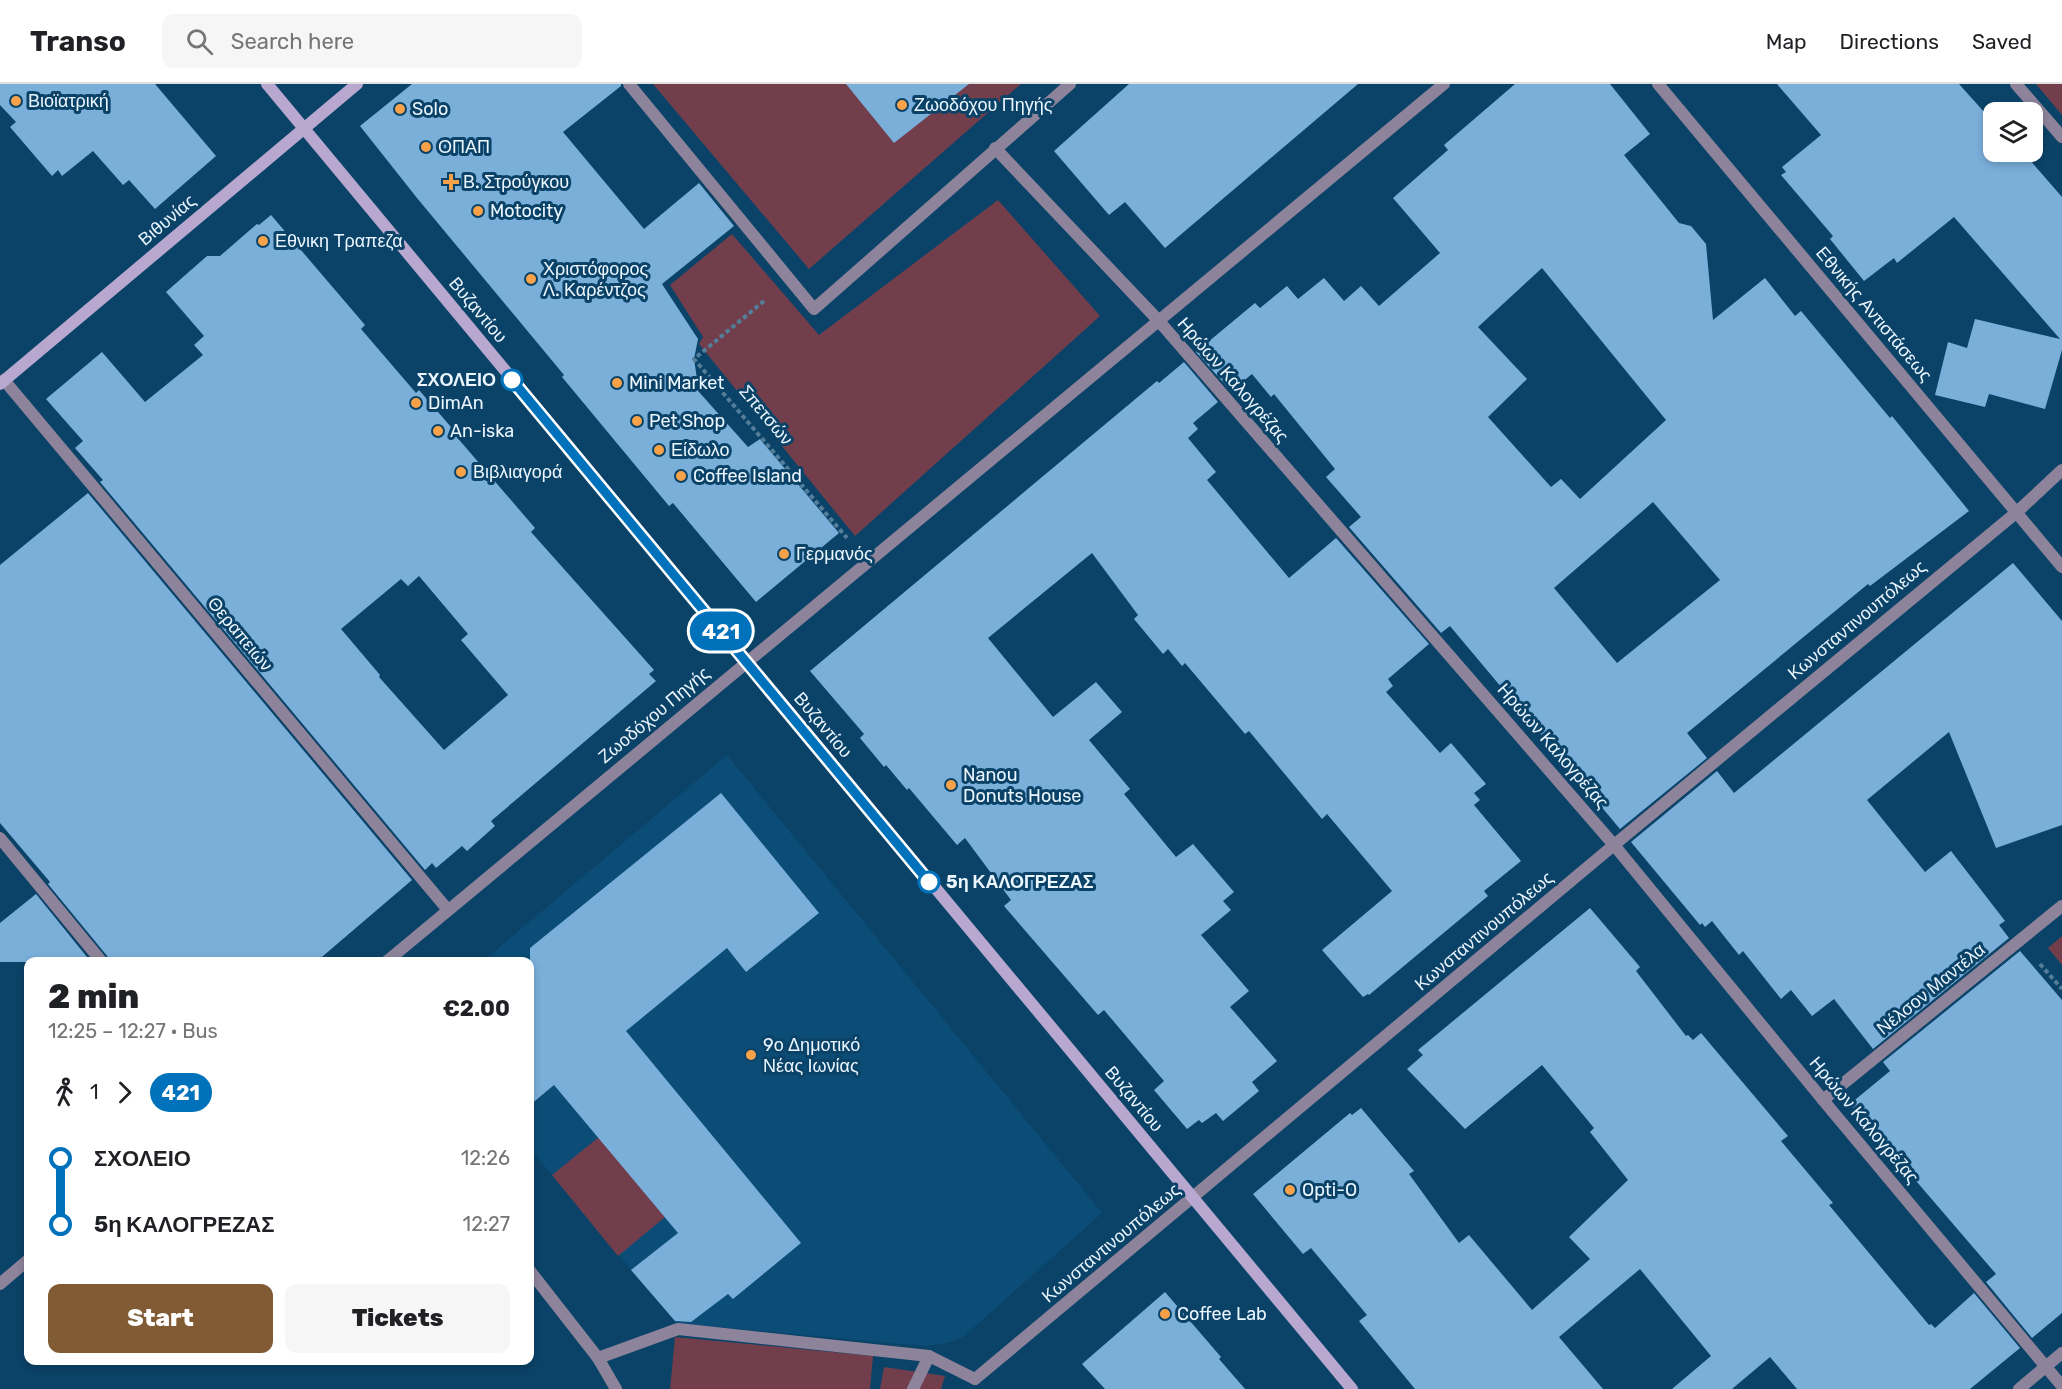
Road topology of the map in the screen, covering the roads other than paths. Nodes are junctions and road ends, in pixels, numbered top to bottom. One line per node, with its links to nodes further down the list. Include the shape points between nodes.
1 (267, 84): 8 (street, Βυζαντίου)
2 (357, 84): 8 (street, Βιθυνίας)
3 (628, 84): 10 (street, via 814,309)
4 (1070, 84): 10 (street)
5 (1444, 84): 11 (street, Ζωοδόχου Πηγής)
6 (1658, 84): 14 (street, Εθνικής Αντιστάσεως)
7 (2016, 84): 9 (street)
8 (304, 129): 12 (street, Βιθυνίας); 16 (street, Βυζαντίου)
9 (2062, 137)
10 (995, 148): 11 (street, Ηρώων Καλογρέζας)
11 (1158, 320): 16 (street, Ζωοδόχου Πηγής); 18 (street, Ηρώων Καλογρέζας)
12 (2, 382): 20 (street, Θεραπειών)
13 (2062, 470): 14 (street, Κωνσταντινουπόλεως)
14 (2017, 512): 15 (street, Εθνικής Αντιστάσεως); 18 (street, Κωνσταντινουπόλεως)
15 (2062, 567)
16 (746, 661): 20 (street, Ζωοδόχου Πηγής); 24 (street, Βυζαντίου)
17 (0, 838): 21 (street)
18 (1614, 845): 23 (street, Ηρώων Καλογρέζας); 24 (street, Κωνσταντινουπόλεως)
19 (2062, 906): 23 (street, Νέλσον Μαντέλα)
20 (448, 910): 22 (street, Ζωοδόχου Πηγής)
21 (98, 957)
22 (392, 957)
23 (1823, 1100): 31 (street, Ηρώων Καλογρέζας)
24 (1193, 1198): 32 (street, Κωνσταντινουπόλεως); 36 (street, Βυζαντίου)
25 (24, 1263): 27 (street)
26 (534, 1276): 30 (street)
27 (0, 1284)
28 (2062, 1353): 31 (street)
29 (929, 1356): 30 (street, via 678,1329); 32 (street); 35 (street)
30 (598, 1358): 34 (street)
31 (2046, 1367): 33 (street, Ηρώων Καλογρέζας); 37 (street)
32 (975, 1384)
33 (2062, 1386)
34 (616, 1389)
35 (913, 1389)
36 (1352, 1389)
37 (2019, 1389)

